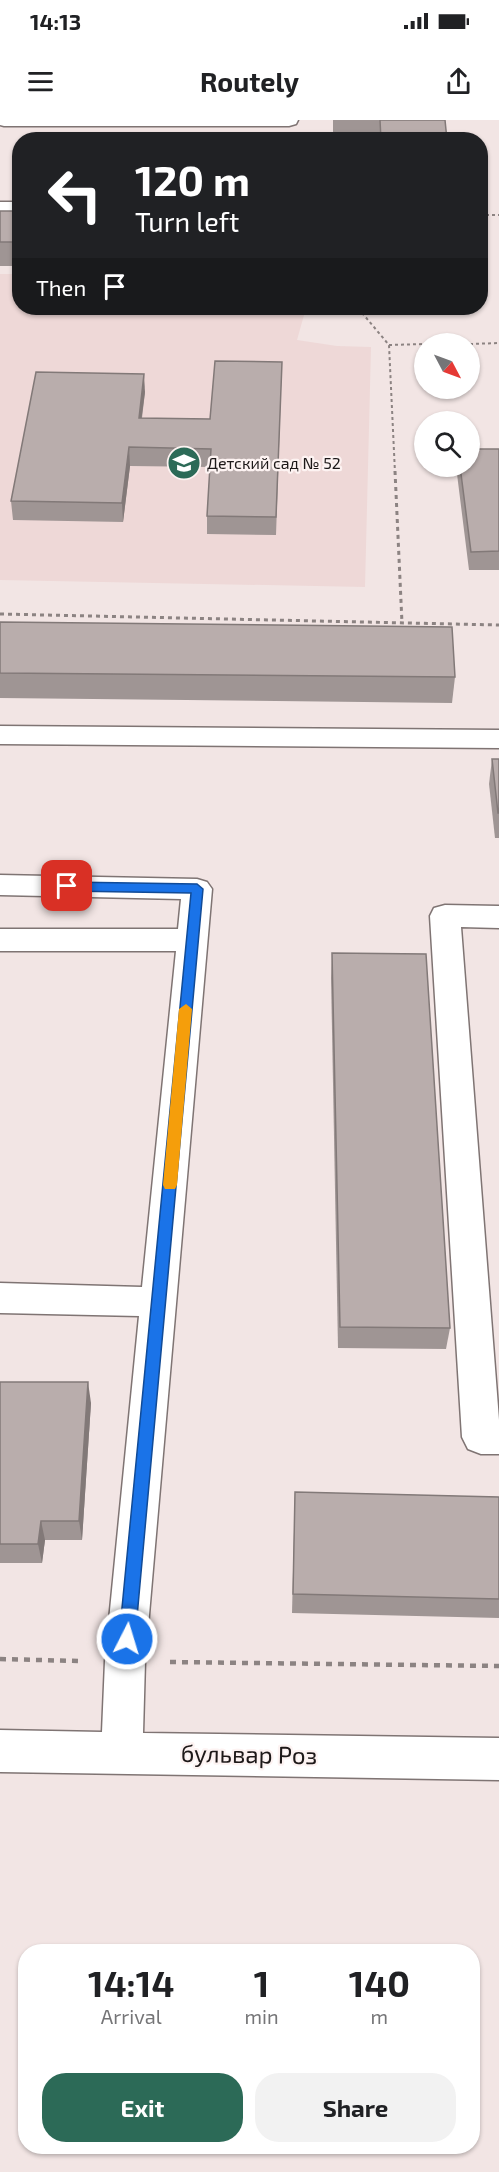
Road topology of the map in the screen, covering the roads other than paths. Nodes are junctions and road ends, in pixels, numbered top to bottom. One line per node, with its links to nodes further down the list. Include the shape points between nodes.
1 (4, 120): 2 (street)
2 (289, 121)
3 (0, 735): 4 (street)
4 (499, 739)
5 (0, 888): 8 (street, via 197,889)
6 (499, 917): 11 (street, via 445,916 481,1437)
7 (0, 940): 8 (street)
8 (192, 940): 10 (street)
9 (0, 1298): 10 (street)
10 (159, 1302): 13 (street, via 125,1661)
11 (499, 1437)
12 (0, 1751): 13 (street, бульвар Роз)
13 (122, 1753): 14 (street, бульвар Роз)
14 (499, 1760)

